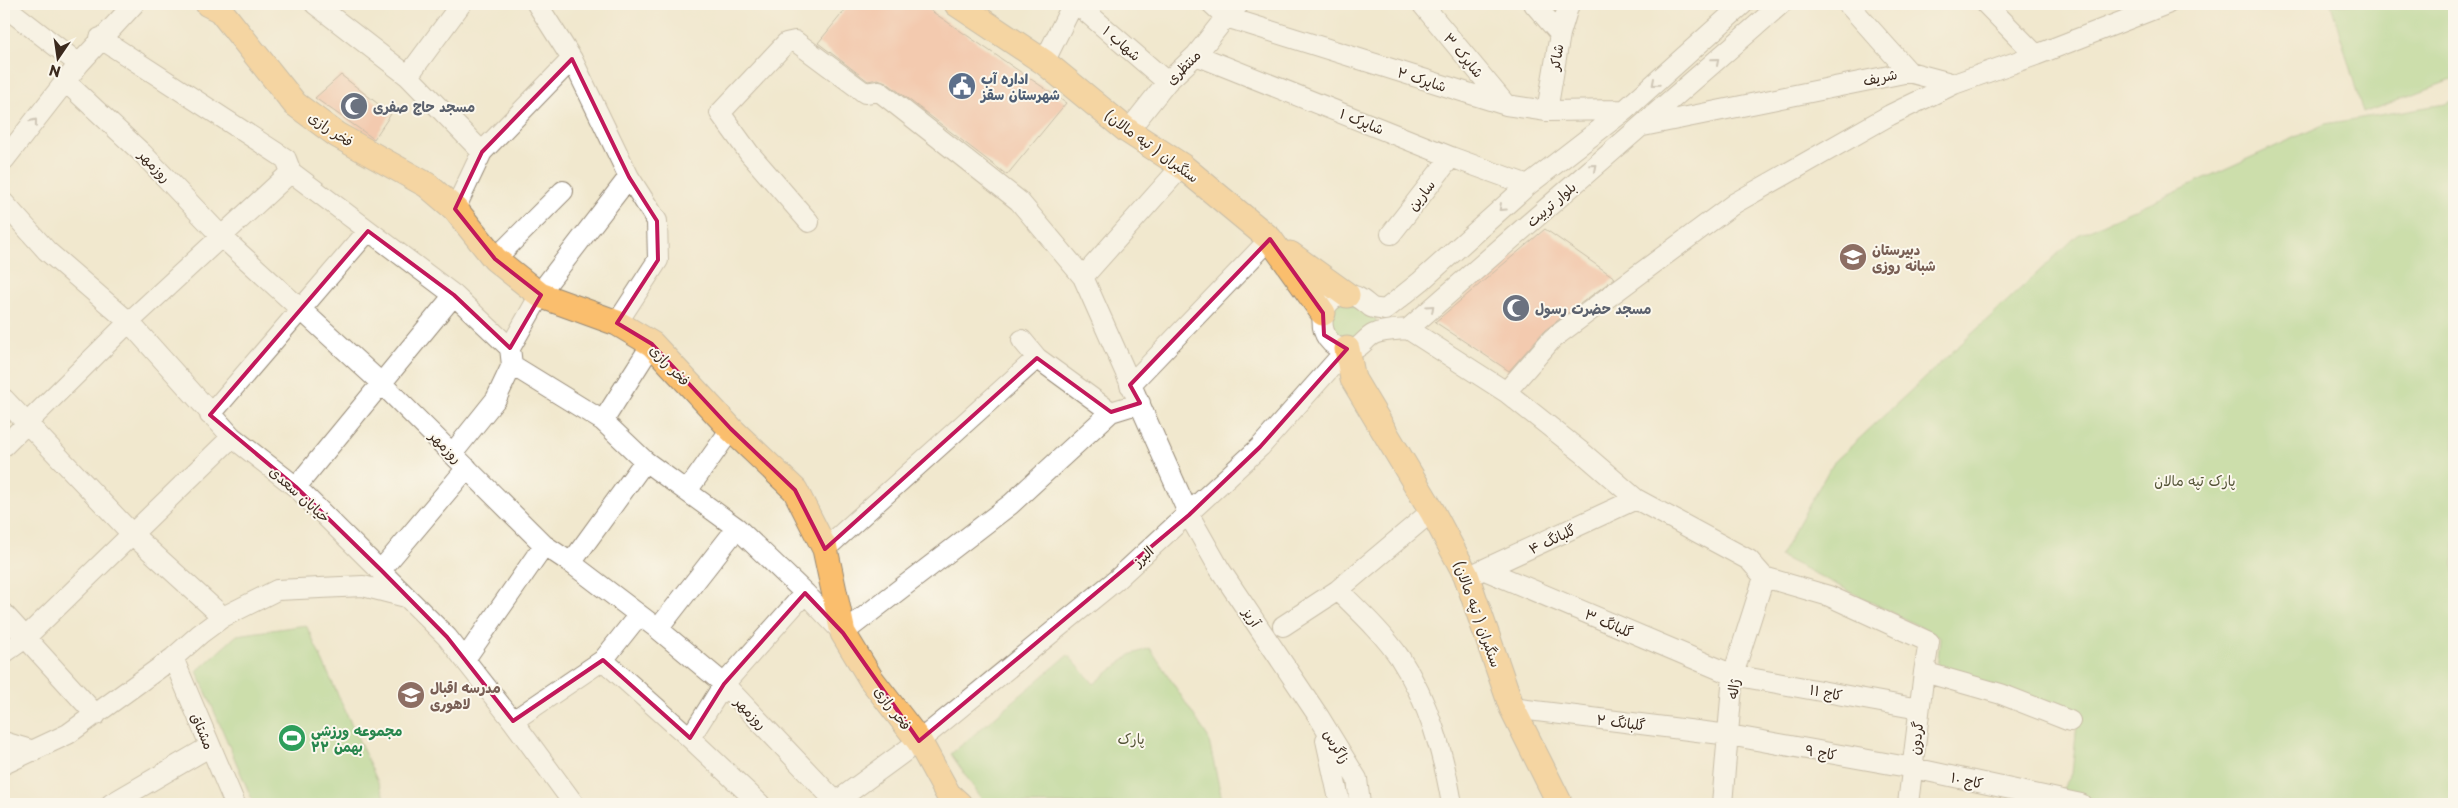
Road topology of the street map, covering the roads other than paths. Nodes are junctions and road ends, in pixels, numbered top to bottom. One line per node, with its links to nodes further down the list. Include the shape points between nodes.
1 (134, 4): 21 (street)
2 (208, 4): 46 (main road, فخر رازی, via 220,10 295,104 337,135 428,186)
3 (314, 4): 28 (street)
4 (461, 4): 28 (street)
5 (538, 4): 24 (street)
6 (957, 4): 25 (main road, سنگبران ( تپه مالان))
7 (1072, 4): 25 (street)
8 (1077, 4): 30 (street, شهاب ۱)
9 (1422, 4): 32 (street, شاپرک ۳)
10 (1534, 4): 20 (street)
11 (1569, 4): 20 (street, شاکر)
12 (1743, 4): 33 (street, بلوار تربیت, one-way to 33)
13 (1782, 4): 35 (street, بلوار تربیت, one-way to 13)
14 (1848, 4): 27 (street)
15 (1986, 4): 22 (street)
16 (2167, 4): 19 (street)
17 (4, 6): 26 (street)
18 (1226, 8): 23 (street, منتظری); 32 (street, شاپرک ۲)
19 (2133, 9): 22 (street)
20 (1560, 34): 34 (street, شاکر)
21 (100, 38): 26 (street); 41 (street, via 286,159)
22 (2036, 55): 31 (street)
23 (1196, 56): 30 (street, منتظری); 38 (street, شاپرک ۱)
24 (572, 59): 37 (street); 42 (street)
25 (1044, 62): 36 (main road, سنگبران ( تپه مالان))
26 (79, 64): 29 (street)
27 (1909, 72): 31 (street, شریف); 35 (street, شریف)
28 (408, 76): 37 (street)
29 (66, 82): 39 (street, one-way to 29); 50 (street, روزمهر, via 142,153)
30 (1167, 82): 36 (street, منتظری)
31 (1954, 84): 71 (street, via 1890,115 1735,203 1552,339)
32 (1506, 105): 34 (street, شاپرک ۲)
33 (1624, 110): 34 (street, شاپرک ۲); 43 (street, بلوار تربیت)
34 (1547, 111)
35 (1641, 126): 62 (street, بلوار تربیت, one-way to 35)
36 (1128, 131): 40 (main road, سنگبران ( تپه مالان))
37 (482, 152): 46 (street)
38 (1451, 157): 43 (street, شاپرک ۱); 49 (street, سارین)
39 (4, 160)
40 (1182, 166): 51 (main road, سنگبران ( تپه مالان)); 53 (street)
41 (291, 172): 48 (street); 50 (street)
42 (629, 177): 54 (street); 61 (street, via 657,221 658,260)
43 (1528, 185): 58 (street, بلوار تربیت, one-way to 58, via 1385,310)
44 (563, 190): 52 (street)
45 (4, 203): 60 (street, خیابان سعدی, via 47,251)
46 (455, 209): 52 (main road, فخر رازی)
47 (809, 222): 53 (street, آریز, via 749,153 720,113 791,41 864,94 879,91 1019,200)
48 (368, 231): 55 (street); 57 (street)
49 (1392, 234)
50 (222, 237): 57 (street, روزمهر); 60 (street)
51 (1270, 239): 56 (main road); 59 (main road, سنگبران ( تپه مالان)); 70 (street)
52 (495, 259): 54 (main road, فخر رازی)
53 (1083, 276): 70 (street, آریز)
54 (540, 294): 61 (main road, فخر رازی); 67 (street)
55 (454, 295): 67 (street); 69 (street)
56 (1348, 295): 58 (street, via 1363,299); 59 (street, via 1330,302)
57 (300, 308): 69 (street, روزمهر); 75 (street)
58 (1372, 308): 63 (street, via 1376,318)
59 (1323, 313): 66 (street, via 1324,335 1338,347)
60 (129, 322): 75 (street, خیابان سعدی); 77 (street)
61 (617, 323): 65 (main road, فخر رازی)
62 (1408, 329): 63 (street); 71 (street)
63 (1373, 334): 66 (street, via 1362,346)
64 (1022, 340): 68 (street)
65 (652, 344): 76 (street); 78 (main road, فخر رازی)
66 (1347, 349): 87 (main road, سنگبران ( تپه مالان), via 1353,379); 88 (street, البرز, via 1260,447)
67 (511, 356): 76 (street); 81 (street, via 496,399)
68 (1037, 358): 74 (street); 92 (street)
69 (382, 382): 81 (street, روزمهر); 84 (street)
70 (1130, 385): 73 (street, آریز)
71 (1506, 392): 86 (street)
72 (4, 398): 77 (street)
73 (1140, 403): 74 (street); 88 (street, آریز)
74 (1111, 412): 105 (street, via 1011,504)
75 (210, 415): 79 (street, خیابان سعدی)
76 (603, 421): 82 (street)
77 (28, 422): 80 (street); 90 (street)
78 (731, 429): 85 (street); 92 (main road, فخر رازی, via 795,490)
79 (232, 437): 84 (street, خیابان سعدی); 90 (street)
80 (4, 446)
81 (452, 454): 83 (street, روزمهر)
82 (645, 461): 85 (street); 93 (street)
83 (467, 468): 91 (street, روزمهر); 94 (street)
84 (296, 487): 94 (street, خیابان سعدی)
85 (687, 490): 89 (street)
86 (1636, 499): 95 (street, گلبانگ ۴); 96 (street, via 1749,560)
87 (1432, 511): 95 (main road, سنگبران ( تپه مالان)); 97 (street)
88 (1189, 515): 117 (street, آریز, via 1219,568); 122 (street, البرز, via 1115,581)
89 (737, 528): 98 (street); 104 (street)
90 (133, 535): 102 (street); 106 (street)
91 (544, 545): 93 (street, روزمهر); 109 (street)
92 (825, 549): 105 (main road, فخر رازی)
93 (571, 563): 101 (street, روزمهر)
94 (381, 570): 99 (street, خیابان سعدی)
95 (1476, 573): 112 (street, گلبانگ ۳); 114 (main road, سنگبران ( تپه مالان))
96 (1764, 577): 111 (street, گردون, via 1829,596 1929,642); 112 (street, ژاله)
97 (1338, 590): 103 (street); 136 (street, via 1399,657 1427,708 1444,759)
98 (805, 593): 105 (street); 113 (street)
99 (406, 597): 102 (street, via 363,586 277,590); 109 (street, خیابان سعدی)
100 (4, 614): 106 (street)
101 (638, 616): 104 (street, روزمهر); 110 (street)
102 (223, 617): 108 (street)
103 (1283, 626)
104 (658, 629): 113 (street, روزمهر)
105 (843, 633): 122 (main road, فخر رازی, via 871,679)
106 (24, 639): 107 (street); 116 (street)
107 (4, 653)
108 (173, 658): 116 (street); 124 (street, مشتاق)
109 (465, 659): 118 (street, خیابان سعدی)
110 (603, 660): 118 (street); 121 (street)
111 (1924, 672): 115 (street, گردون); 119 (street, via 2001,694)
112 (1733, 675): 115 (street, کاج ۱۱); 120 (street, ژاله)
113 (724, 684): 121 (street); 128 (street, روزمهر)
114 (1512, 708): 120 (street, گلبانگ ۲); 137 (main road, سنگبران ( تپه مالان))
115 (1919, 709): 127 (street, گردون)
116 (96, 715): 125 (street)
117 (1319, 717): 134 (street, زاگرس); 135 (street, زاگرس, via 1357,779)
118 (513, 721): 131 (street, خیابان سعدی)
119 (2070, 722)
120 (1729, 735): 127 (street, کاج ۹); 138 (street, ژاله)
121 (690, 738): 132 (street)
122 (918, 741): 128 (street, البرز); 133 (main road, فخر رازی, via 948,794)
123 (4, 742): 125 (street)
124 (209, 747): 129 (street); 130 (street, مشتاق)
125 (34, 752): 126 (street)
126 (4, 764)
127 (1913, 768): 139 (street, گردون); 140 (street, کاج ۱۰)
128 (834, 803)
129 (111, 804)
130 (235, 804)
131 (574, 804)
132 (760, 804)
133 (959, 804)
134 (1340, 804)
135 (1360, 804)
136 (1452, 804)
137 (1560, 804)
138 (1722, 804)
139 (1908, 804)
140 (2081, 804)

